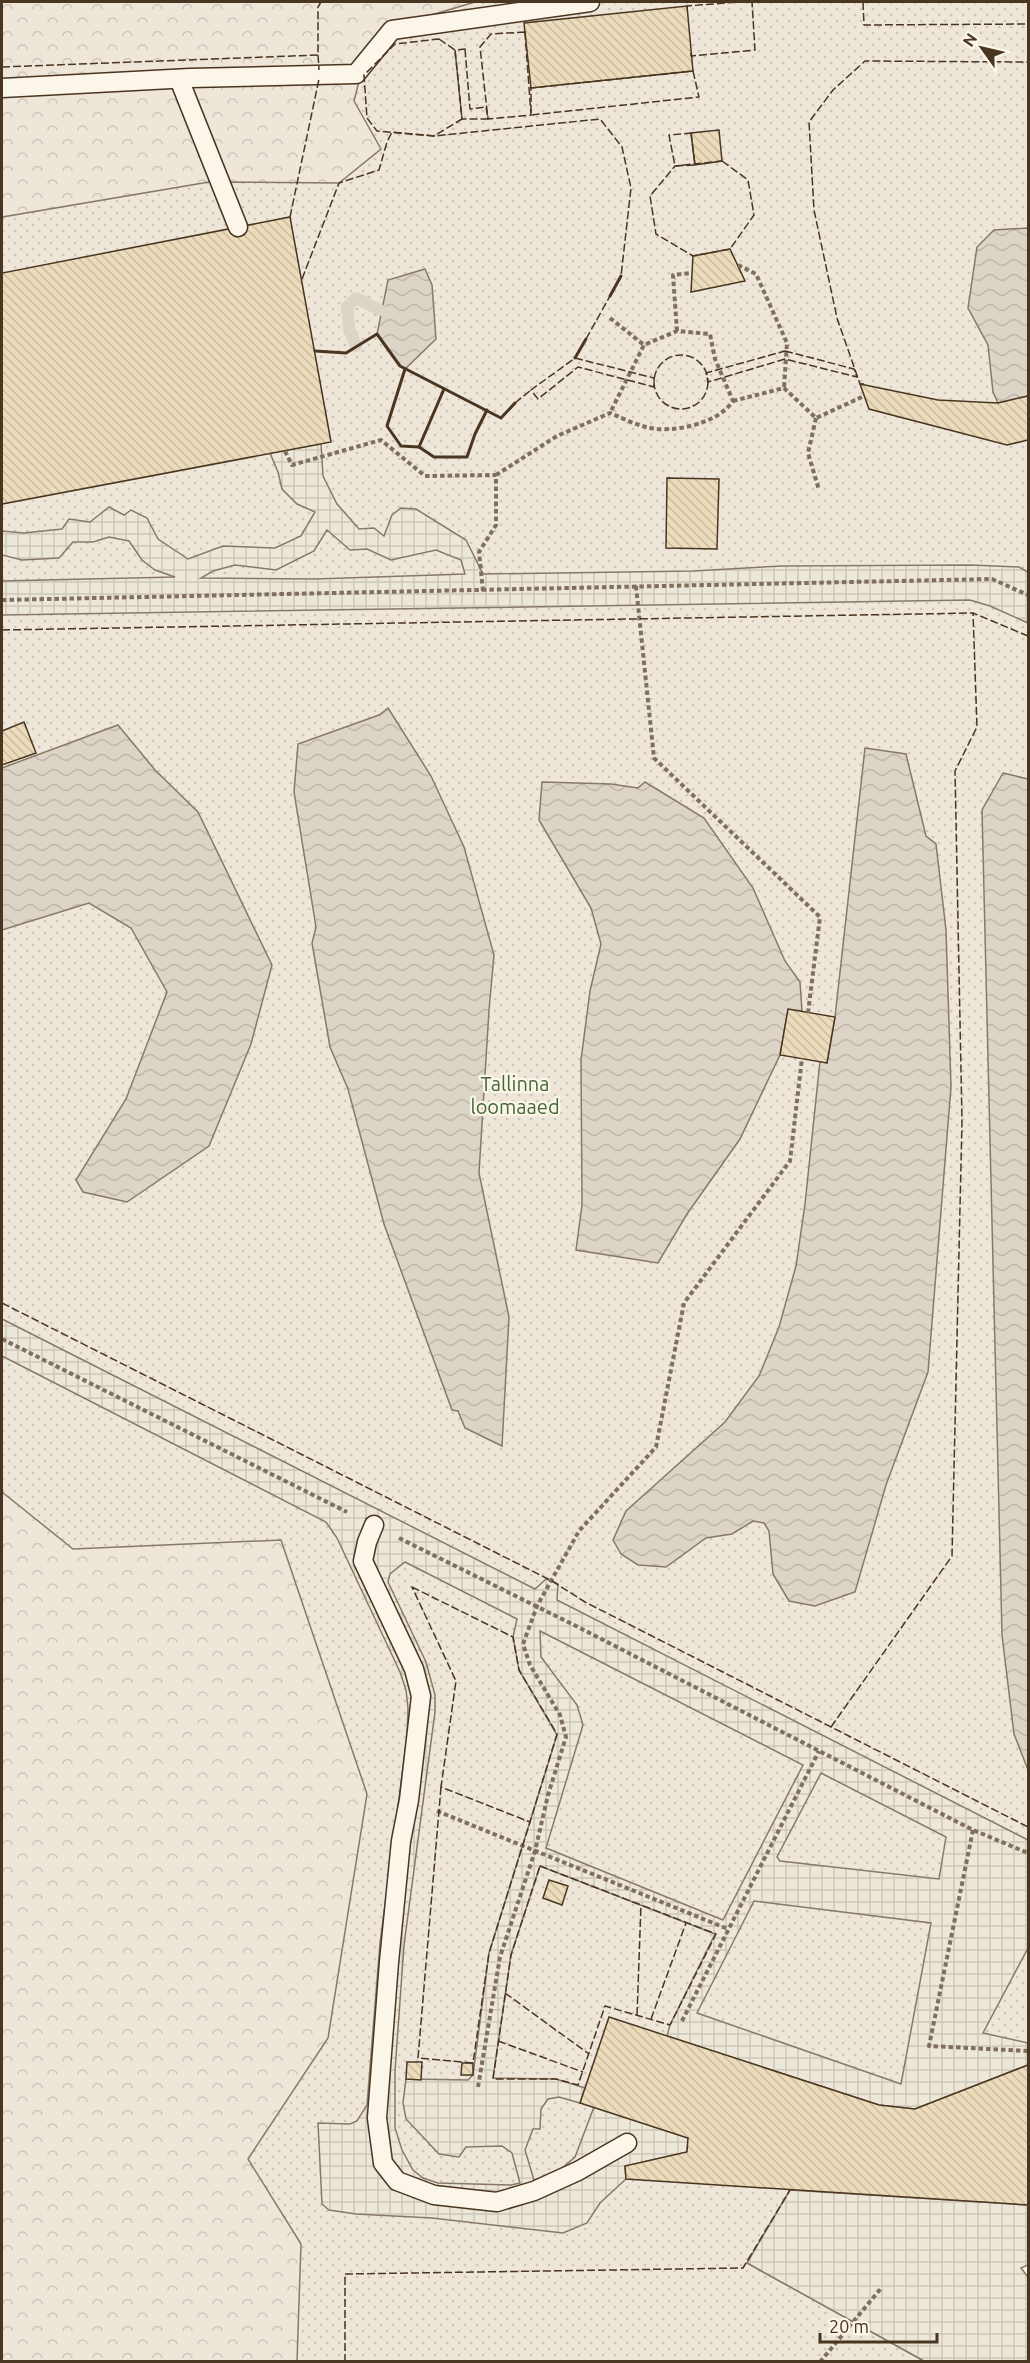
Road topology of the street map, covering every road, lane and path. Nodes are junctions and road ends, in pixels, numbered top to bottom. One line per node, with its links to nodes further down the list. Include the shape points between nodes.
1 (590, 2): 2 (lane, via 392,30 356,74)
2 (179, 79): 3 (lane); 4 (lane)
3 (2, 88)
4 (238, 227)
5 (738, 265): 10 (path, via 756,274 787,343)
6 (692, 273): 8 (path, via 673,275)
7 (610, 318): 9 (path)
8 (677, 331): 9 (path); 12 (path, via 710,334)
9 (644, 345): 13 (path)
10 (784, 388): 12 (path); 14 (path)
11 (864, 396): 14 (path)
12 (733, 401): 13 (path, via 728,409 704,422 670,429 647,428)
13 (610, 413): 16 (path, via 557,436)
14 (816, 418): 17 (path, via 808,453)
15 (285, 451): 16 (path, via 292,465 381,440 425,476)
16 (496, 475): 19 (path, via 496,525 479,552)
17 (819, 490)
18 (636, 586): 19 (path); 20 (path, via 992,579); 22 (path, via 654,758 820,917)
19 (483, 591): 21 (path)
20 (1029, 595)
21 (2, 600)
22 (808, 1014)
23 (802, 1058): 26 (path, via 790,1161 684,1303 656,1447 579,1531)
24 (2, 1339): 25 (path)
25 (374, 1525): 26 (path); 28 (lane, via 363,1561 414,1668 421,1696)
26 (537, 1606): 27 (path); 30 (path, via 523,1644 530,1665 560,1715 566,1737)
27 (819, 1751): 29 (path); 32 (path)
28 (409, 1800): 30 (path); 36 (lane, via 401,1840 377,2118 383,2163 397,2181 434,2195 497,2202 561,2179)
29 (973, 1830): 31 (path); 34 (path, via 929,2046)
30 (535, 1851): 32 (path); 35 (path, via 500,1957)
31 (1029, 1853)
32 (728, 1929): 33 (path)
33 (682, 2021)
34 (1029, 2052)
35 (478, 2086)
36 (627, 2143)
37 (882, 2287): 38 (path)
38 (820, 2361)

